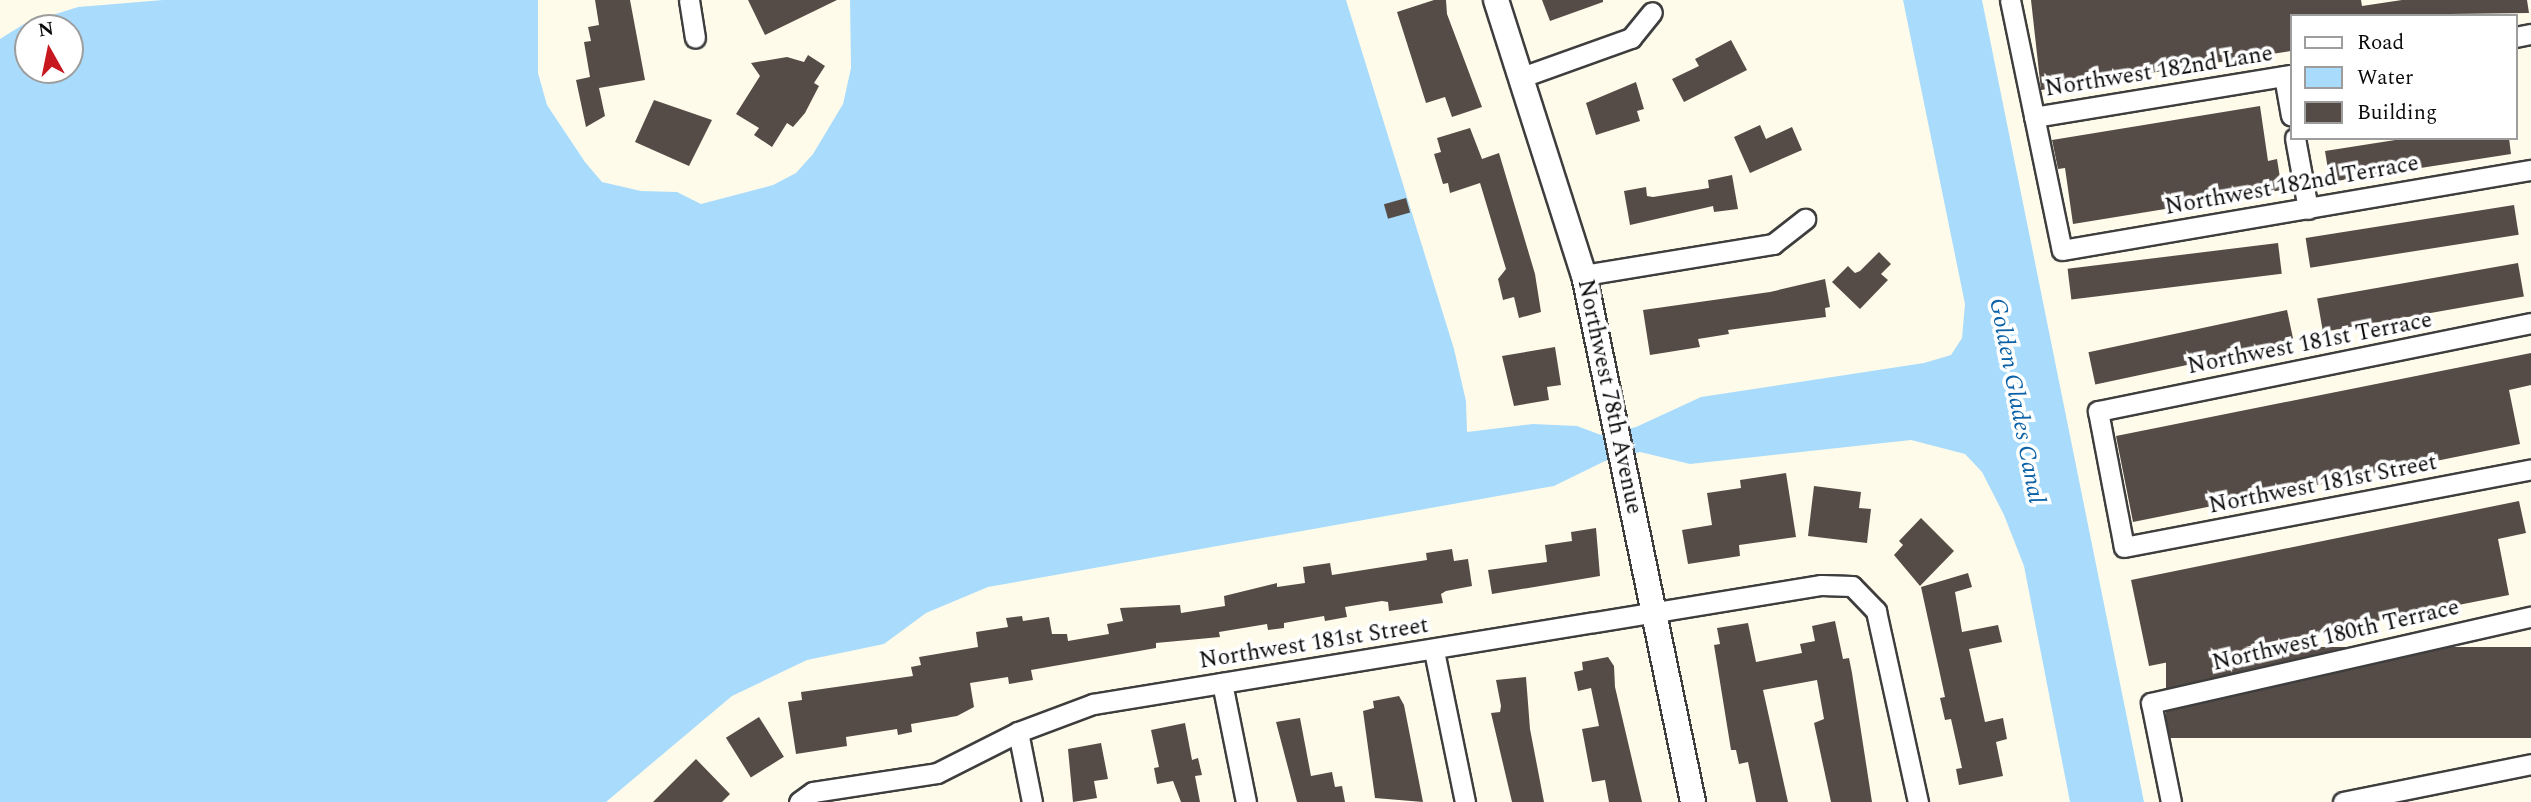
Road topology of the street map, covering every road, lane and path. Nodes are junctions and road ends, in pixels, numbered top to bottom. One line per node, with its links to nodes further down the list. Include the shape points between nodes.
1 (689, 0): 5 (street)
2 (1496, 0): 7 (street, Northwest 78th Avenue)
3 (2010, 0): 9 (street)
4 (1652, 12): 7 (street, via 1631,38)
5 (695, 38)
6 (2288, 76): 8 (street); 9 (street, Northwest 182nd Lane)
7 (1522, 77): 14 (street, Northwest 78th Avenue)
8 (2290, 103)
9 (2034, 117): 12 (street, Northwest 182nd Terrace, via 2062,250)
10 (2295, 140): 12 (street)
11 (2531, 170): 12 (street, Northwest 182nd Terrace)
12 (2308, 209)
13 (1805, 219): 14 (street, via 1773,244)
14 (1584, 275): 18 (street, Northwest 78th Avenue)
15 (2531, 323): 17 (street, Northwest 181st Terrace, via 2098,411)
16 (2531, 469): 17 (street, Northwest 181st Street)
17 (2124, 547)
18 (1653, 614): 20 (street, Northwest 181st Street); 28 (street, Northwest 78th Avenue); 29 (street, Northwest 181st Street, via 1821,585 1852,586 1877,611)
19 (2531, 617): 30 (street, Northwest 180th Terrace, via 2151,703)
20 (1434, 651): 21 (street, Northwest 181st Street); 27 (street)
21 (1222, 683): 22 (street, Northwest 181st Street, via 1093,704); 26 (street)
22 (1018, 732): 24 (street, Northwest 181st Street, via 937,773 813,792); 25 (street)
23 (2531, 764): 31 (street)
24 (799, 802)
25 (1032, 802)
26 (1246, 802)
27 (1465, 802)
28 (1693, 802)
29 (1917, 802)
30 (2171, 802)
31 (2343, 802)

